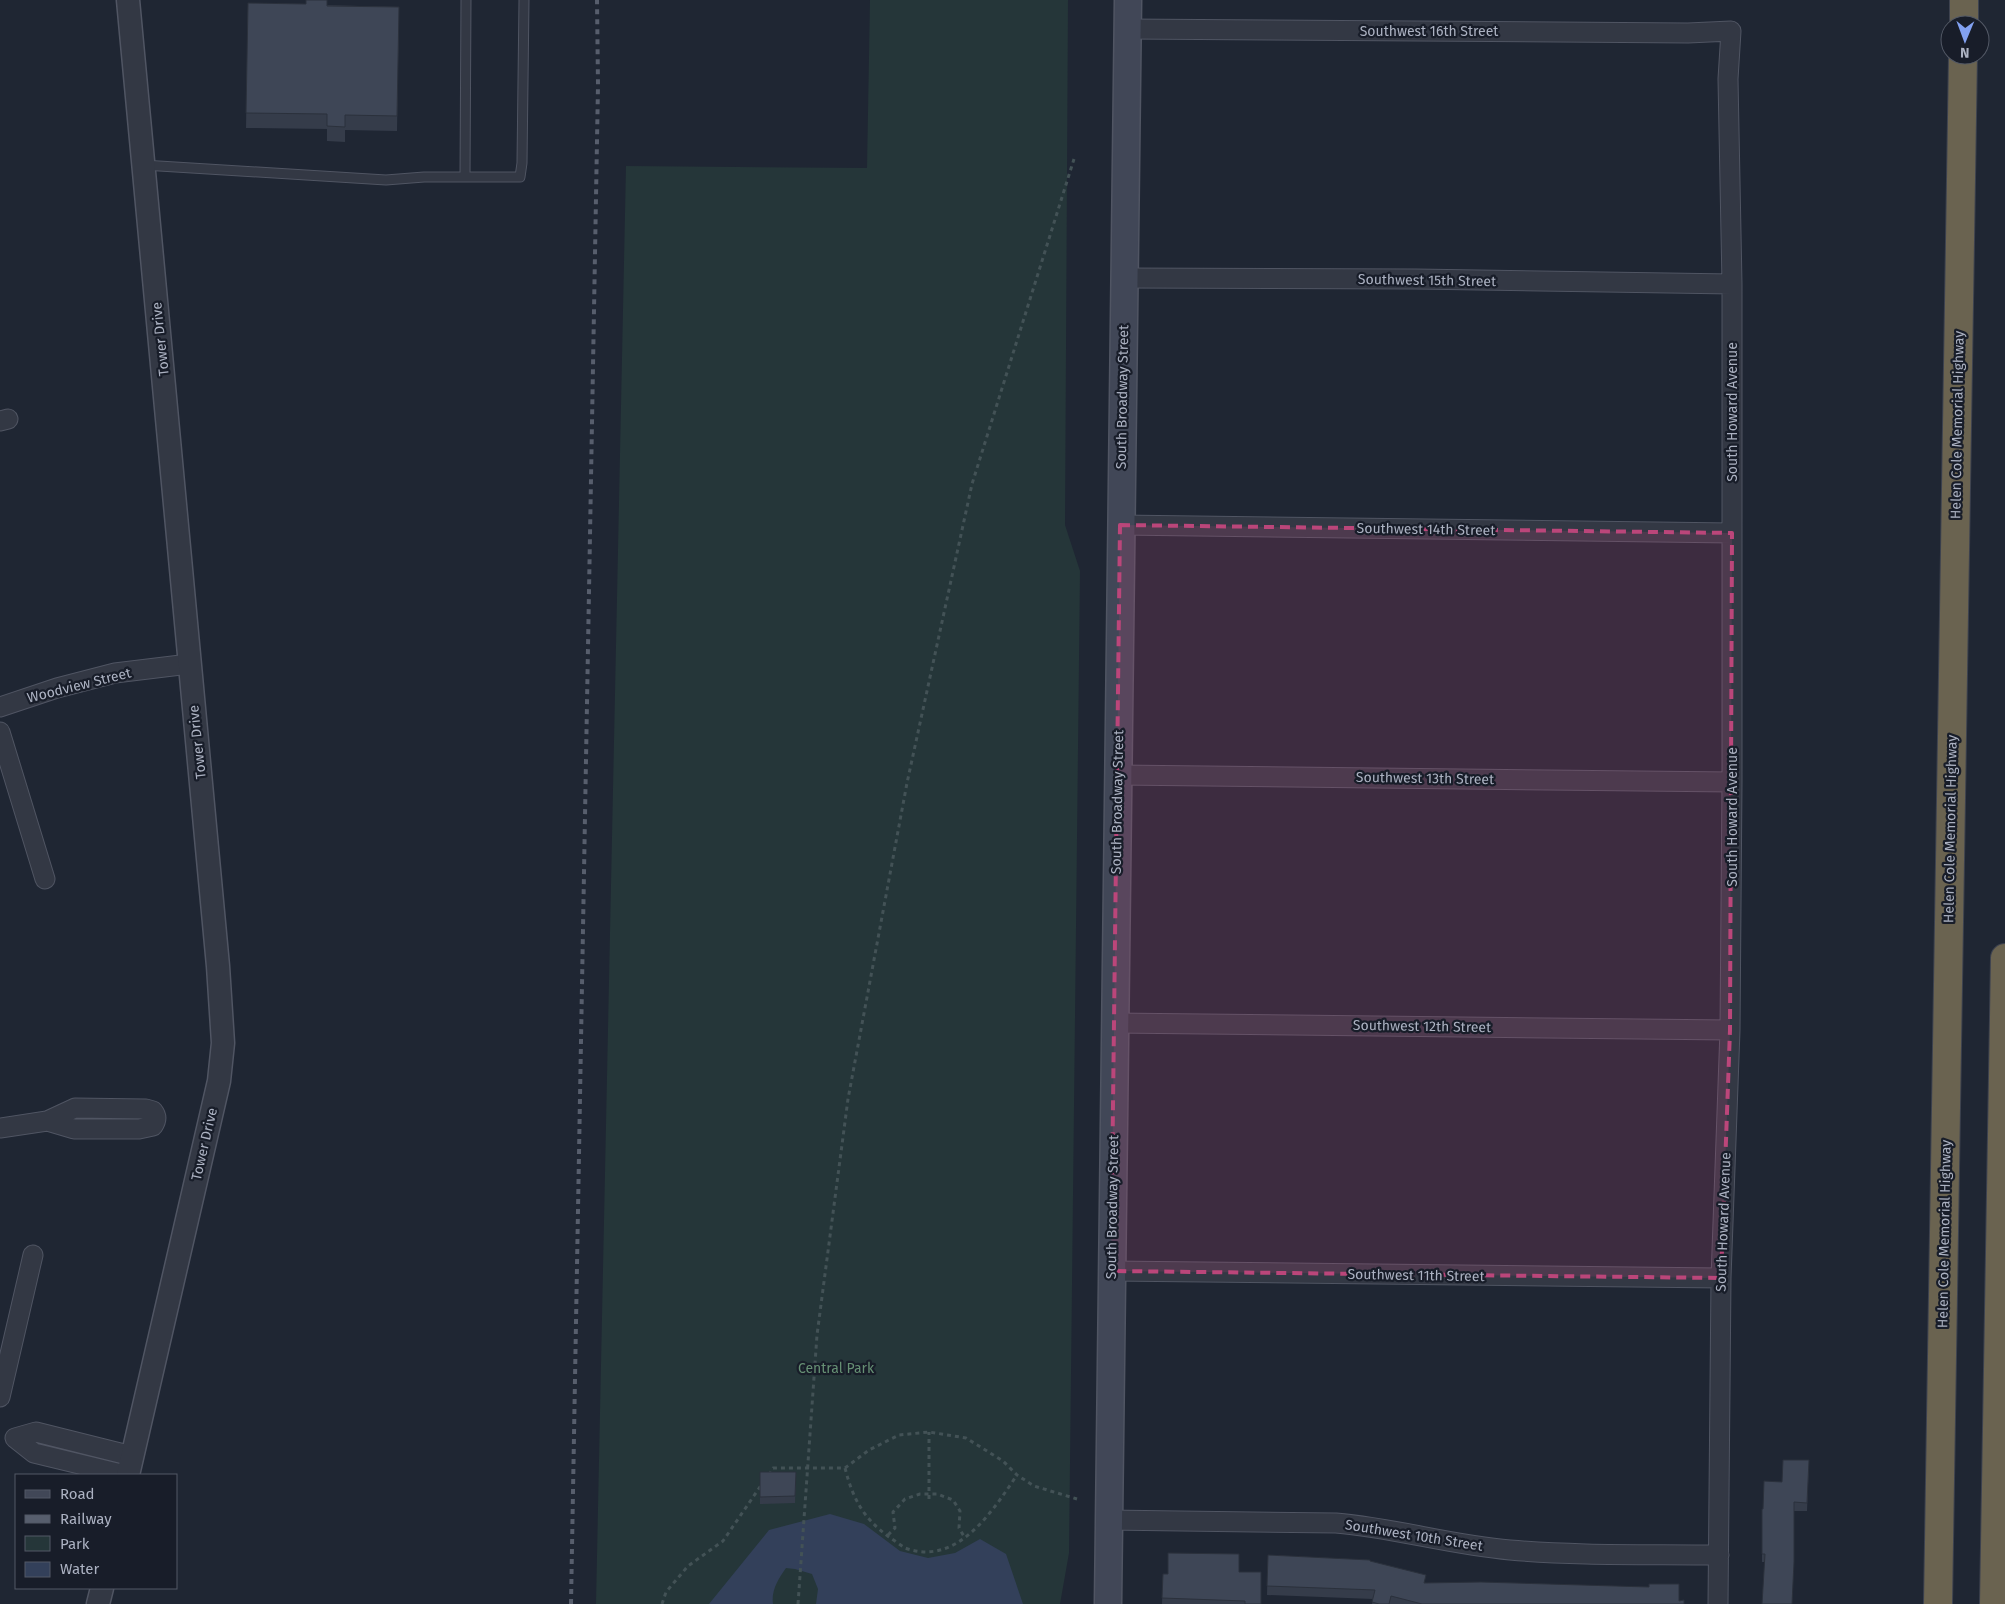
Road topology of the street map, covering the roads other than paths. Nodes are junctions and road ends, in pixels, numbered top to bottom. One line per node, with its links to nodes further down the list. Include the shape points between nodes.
1 (128, 0): 8 (street, Tower Drive)
2 (466, 0): 9 (lane)
3 (524, 0): 9 (lane, via 520,177)
4 (1128, 0): 5 (main road, South Broadway Street)
5 (1127, 29): 6 (street, Southwest 16th Street, via 1688,33); 10 (main road, South Broadway Street)
6 (1731, 30): 11 (street, South Howard Avenue, via 1728,79)
7 (1963, 65): 37 (highway, Helen Cole Memorial Highway)
8 (142, 165): 9 (lane, via 386,180); 14 (street, Tower Drive)
9 (465, 177)
10 (1123, 278): 11 (street, Southwest 15th Street); 12 (main road, South Broadway Street)
11 (1732, 284): 13 (street, South Howard Avenue)
12 (1120, 525): 13 (street, Southwest 14th Street); 17 (main road, South Broadway Street)
13 (1732, 533): 18 (street, South Howard Avenue)
14 (189, 664): 15 (street, Woodview Street, via 115,673); 30 (street, Tower Drive, via 223,1043 219,1081)
15 (0, 707)
16 (0, 732): 19 (street)
17 (1118, 775): 18 (street, Southwest 13th Street); 21 (main road, South Broadway Street)
18 (1732, 782): 22 (street, South Howard Avenue)
19 (45, 880)
20 (2005, 958): 38 (highway)
21 (1114, 1023): 22 (street, Southwest 12th Street); 26 (main road, South Broadway Street)
22 (1730, 1030): 27 (street, South Howard Avenue)
23 (47, 1121): 24 (street)
24 (0, 1128)
25 (33, 1255): 28 (street)
26 (1111, 1271): 27 (street, Southwest 11th Street); 31 (main road, South Broadway Street)
27 (1721, 1278): 32 (street, South Howard Avenue)
28 (0, 1397)
29 (8, 1436): 30 (street, via 36,1432)
30 (128, 1469)
31 (1108, 1520): 32 (street, Southwest 10th Street, via 1336,1523 1510,1550); 35 (main road, South Broadway Street)
32 (1719, 1555): 36 (street, South Howard Avenue)
33 (102, 1589): 34 (street)
34 (98, 1604)
35 (1108, 1604)
36 (1718, 1604)
37 (1938, 1604)
38 (1994, 1604)

